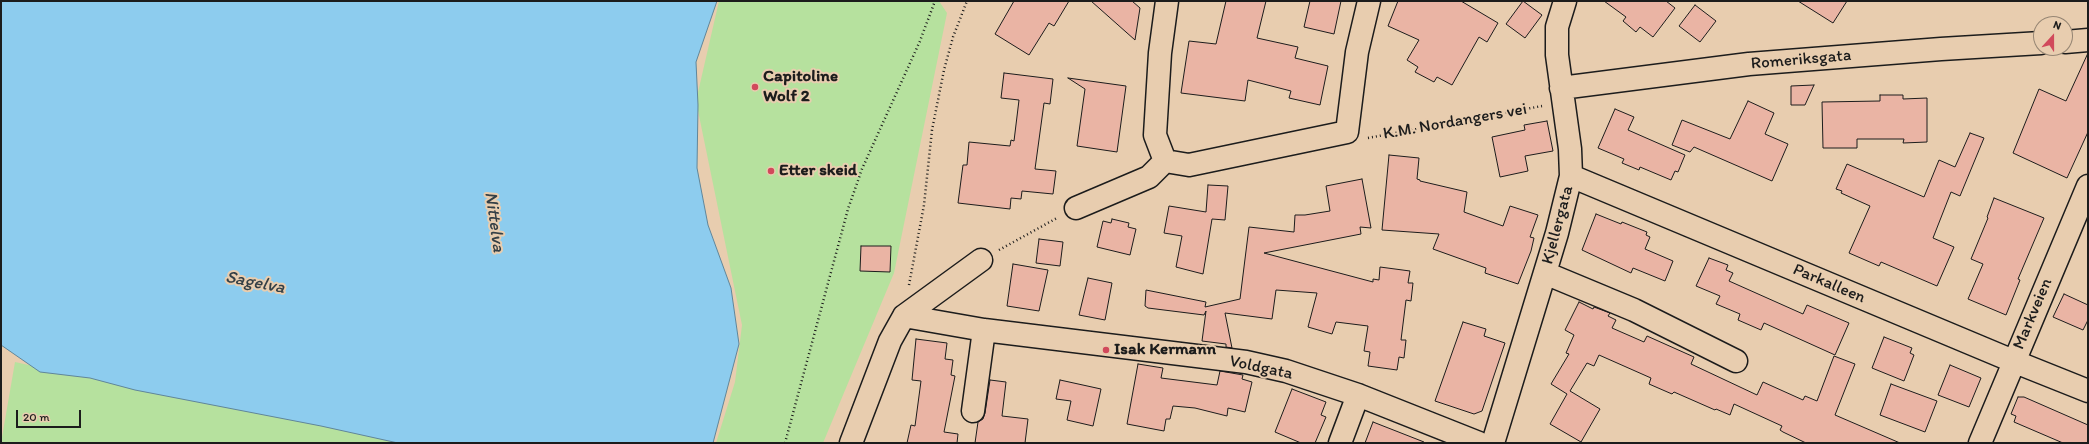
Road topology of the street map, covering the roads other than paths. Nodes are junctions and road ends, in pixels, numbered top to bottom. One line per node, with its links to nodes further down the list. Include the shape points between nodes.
1 (1167, 1): 8 (street, via 1160,53 1155,136)
2 (1370, 1): 8 (street, via 1357,52 1347,132 1189,165)
3 (1565, 1): 7 (street, Kjellergata, via 1557,27 1556,55)
4 (2088, 40): 5 (street)
5 (2073, 41)
6 (2033, 43): 7 (street, Romeriksgata, via 1941,48 1749,64)
7 (1562, 96): 9 (street, Kjellergata, via 1570,149)
8 (1165, 161): 11 (street, via 1149,177)
9 (1571, 176): 13 (street, Kjellergata); 17 (street, Parkalleen)
10 (2088, 186): 17 (street, Markveien)
11 (1076, 208)
12 (981, 260): 14 (street)
13 (1545, 273): 16 (street, via 1634,310); 24 (street, Kjellergata)
14 (904, 316): 15 (street, Voldgata); 21 (street, via 890,340)
15 (984, 330): 19 (street, Voldgata, via 1246,362 1286,371); 20 (street)
16 (1736, 361)
17 (2013, 361): 18 (street, Parkalleen); 25 (street, Markveien)
18 (2088, 391)
19 (1358, 395): 22 (street); 23 (street, Voldgata)
20 (973, 411)
21 (851, 443)
22 (1340, 443)
23 (1479, 443)
24 (1493, 443)
25 (1980, 443)

